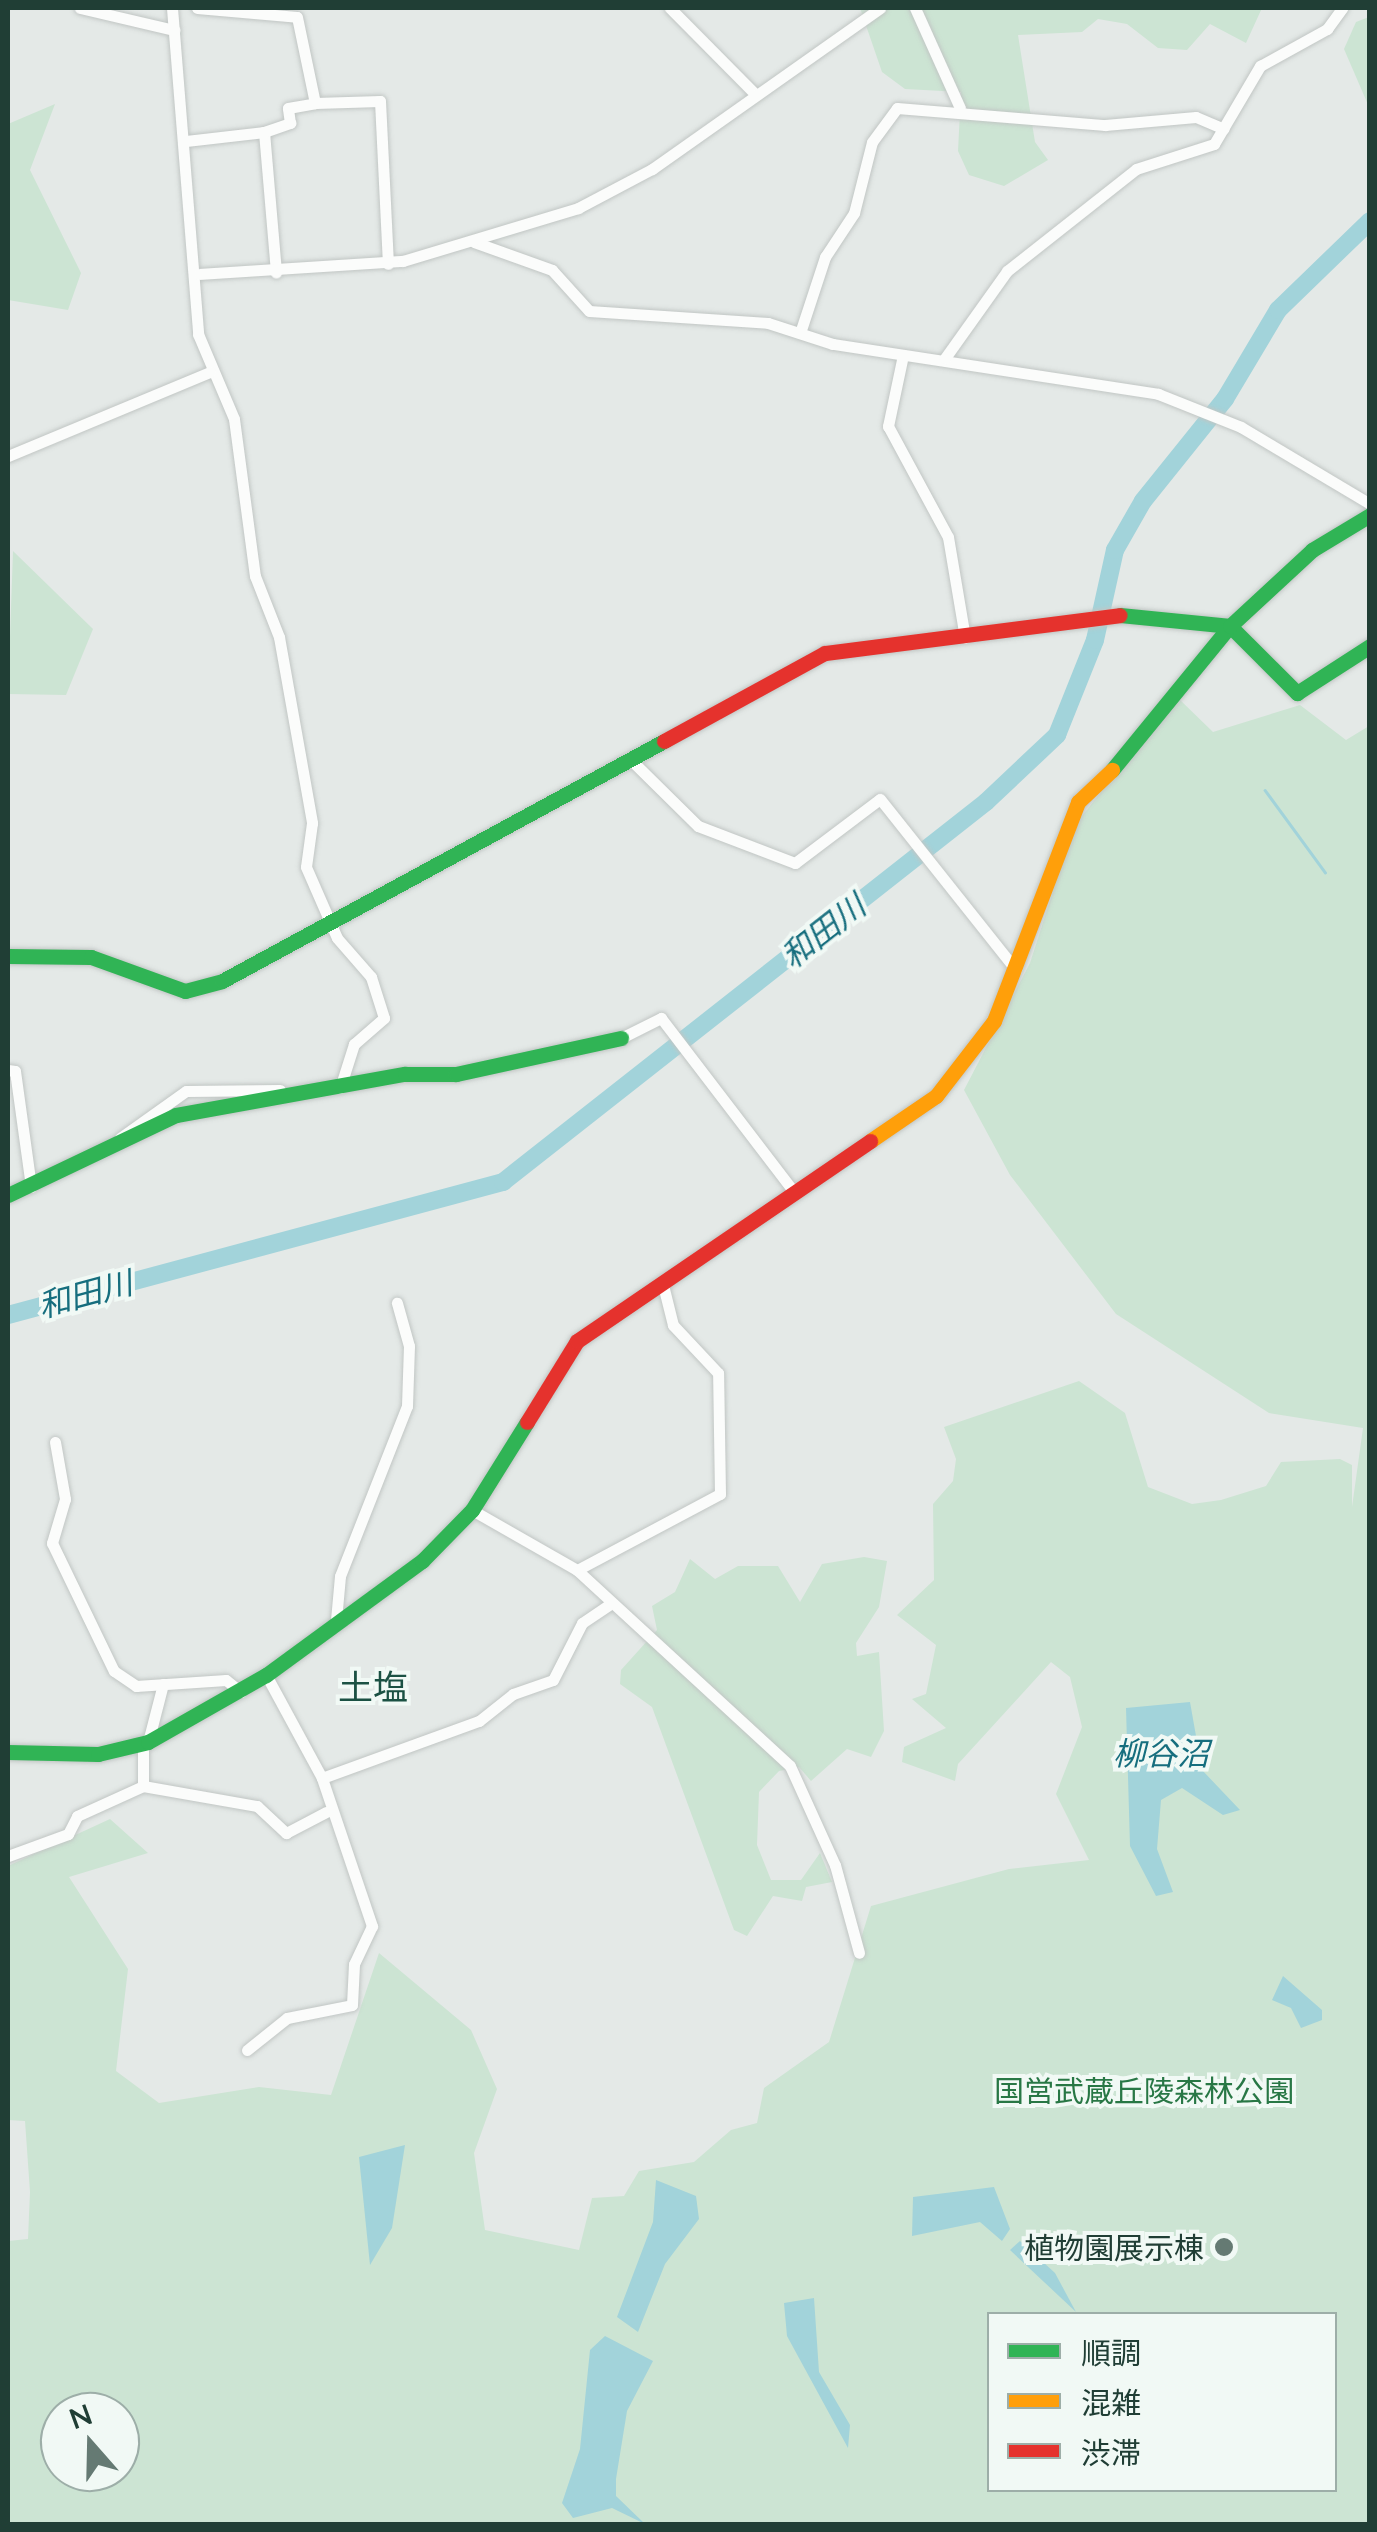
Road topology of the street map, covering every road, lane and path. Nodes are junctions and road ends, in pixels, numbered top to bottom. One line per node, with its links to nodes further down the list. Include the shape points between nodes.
1 (80, 8): 8 (street)
2 (172, 8): 8 (street)
3 (197, 8): 10 (street, via 297,17)
4 (670, 8): 9 (street)
5 (880, 8): 9 (street)
6 (915, 8): 11 (street)
7 (1342, 8): 12 (street, via 1327,29 1260,66)
8 (174, 30): 14 (street)
9 (756, 95): 15 (street, via 626,184)
10 (315, 102): 13 (street, via 288,108 290,123); 16 (street, via 380,101)
11 (960, 108): 12 (street, via 1105,125 1196,117); 19 (street, via 897,108 881,123 854,213 825,258)
12 (1224, 128): 21 (street, via 1214,144 1136,169 1007,272)
13 (264, 132): 14 (street); 17 (street)
14 (186, 141): 18 (street)
15 (474, 242): 16 (street); 19 (street, via 552,270 589,311 728,318)
16 (388, 264): 17 (street)
17 (276, 272): 18 (street)
18 (200, 274): 22 (street, via 198,334)
19 (800, 333): 20 (street)
20 (903, 355): 21 (street); 27 (street, via 888,426 948,537)
21 (946, 358): 24 (street, via 1158,394 1241,428)
22 (210, 372): 23 (street); 30 (street, via 237,432 255,576 279,637 312,822 306,866)
23 (8, 456)
24 (1370, 504)
25 (1370, 515): 26 (street, via 1312,550)
26 (1230, 626): 27 (street, via 1126,614); 28 (street, via 1290,692); 32 (street, via 1130,752 1078,802)
27 (964, 638): 29 (street, via 825,653)
28 (1370, 646)
29 (631, 760): 30 (street); 32 (street, via 698,826 796,863 880,799)
30 (330, 923): 31 (street, via 194,991 68,953); 35 (street, via 370,977 384,1018 354,1044)
31 (8, 956)
32 (1016, 970): 37 (street, via 985,1038 936,1096)
33 (621, 1038): 35 (street); 37 (street, via 662,1018)
34 (8, 1070): 36 (street, via 15,1071)
35 (338, 1092): 36 (street, via 176,1115 109,1154)
36 (31, 1186): 38 (street)
37 (796, 1194): 39 (street)
38 (8, 1195)
39 (662, 1281): 42 (street, via 557,1364); 43 (street, via 673,1326 718,1373 720,1494)
40 (397, 1302): 45 (street, via 409,1346 407,1406 340,1576)
41 (55, 1442): 47 (street, via 65,1500 52,1543 114,1671 136,1686)
42 (472, 1510): 43 (street); 45 (street, via 422,1560)
43 (576, 1570): 44 (street)
44 (609, 1605): 51 (street, via 582,1623 552,1680 513,1694 480,1721); 55 (street, via 790,1766 835,1865)
45 (336, 1620): 46 (street)
46 (266, 1675): 48 (street); 51 (street)
47 (162, 1684): 48 (street, via 226,1680); 49 (street)
48 (240, 1692): 49 (street)
49 (145, 1743): 50 (street, via 98,1754); 52 (street)
50 (8, 1752)
51 (322, 1778): 53 (street)
52 (143, 1786): 53 (street, via 257,1806 286,1832); 54 (street, via 77,1816 68,1834)
53 (326, 1812): 56 (street, via 362,1877 372,1926 354,1964 352,2005 287,2018)
54 (8, 1856)
55 (859, 1953)
56 (248, 2050)

